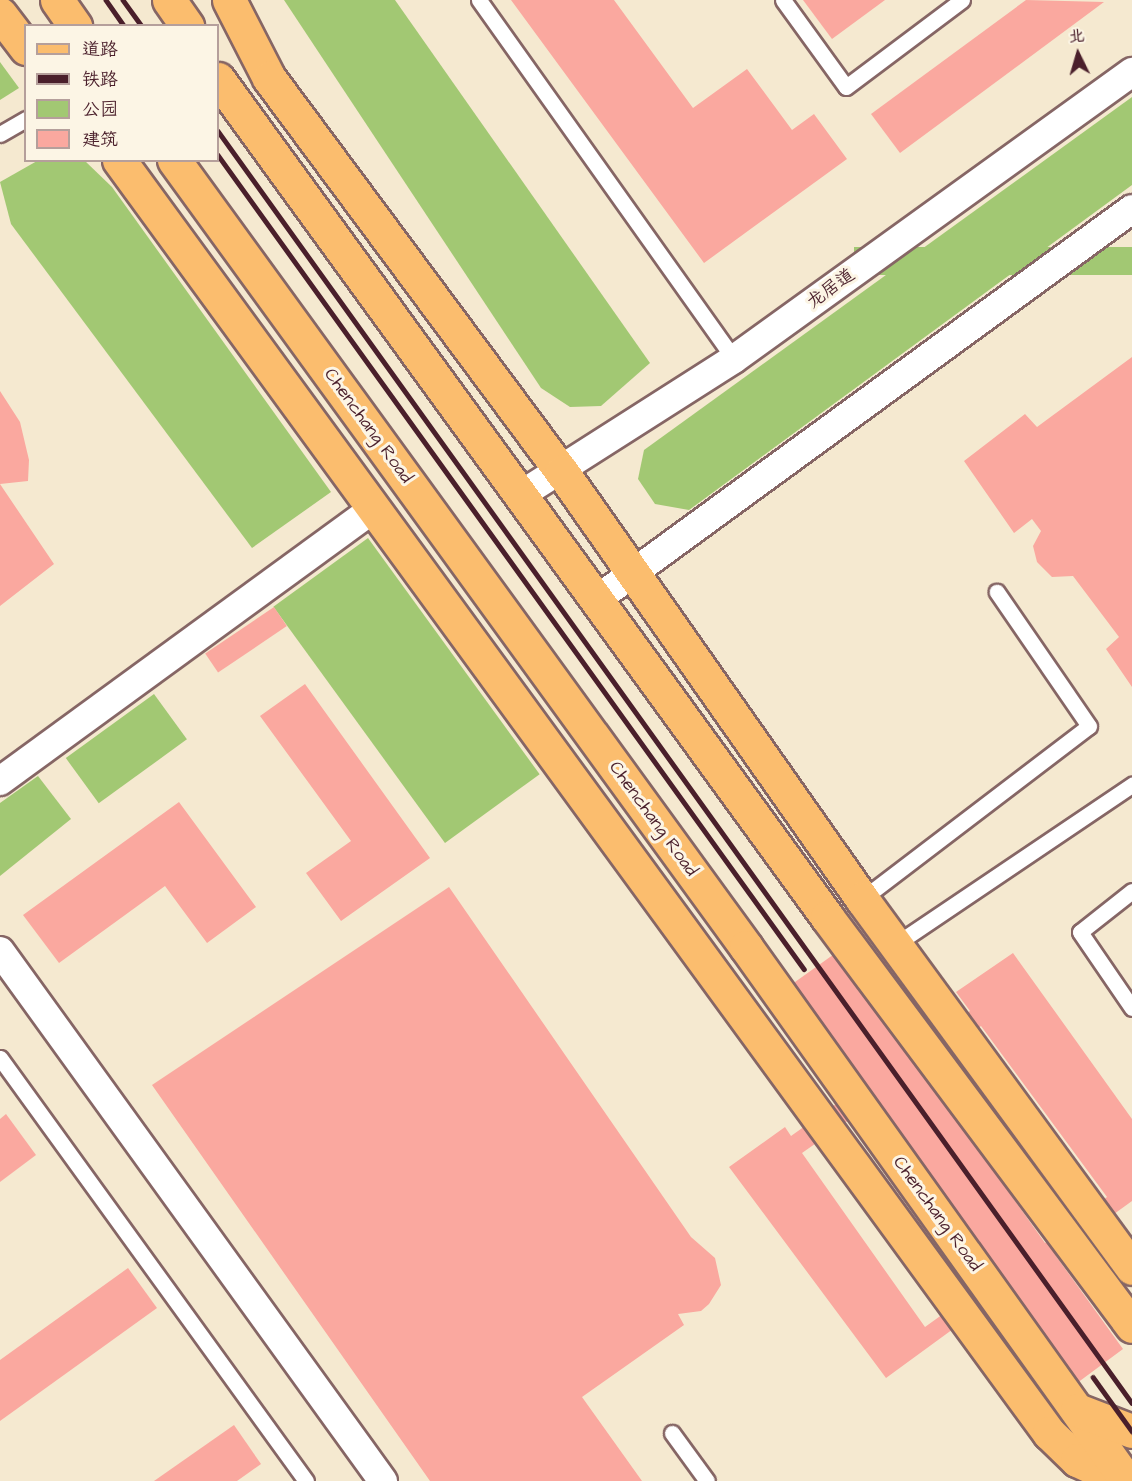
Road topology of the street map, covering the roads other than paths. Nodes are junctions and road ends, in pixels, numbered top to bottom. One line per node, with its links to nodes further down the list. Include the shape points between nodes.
1 (49, 0): 7 (lane)
2 (229, 0): 17 (main road, via 269,78)
3 (479, 0): 16 (lane)
4 (783, 0): 5 (lane, via 846,87)
5 (962, 0)
6 (0, 14): 8 (main road)
7 (62, 16)
8 (24, 45)
9 (1132, 72): 16 (street, 龙居道)
10 (219, 80): 18 (main road)
11 (23, 115): 12 (lane)
12 (0, 134)
13 (120, 162): 19 (main road)
14 (175, 162): 33 (main road, Chenchang Road)
15 (1132, 209): 20 (street)
16 (734, 359): 17 (street, 龙居道)
17 (562, 472): 18 (street, 龙居道); 20 (main road)
18 (522, 494): 22 (main road)
19 (375, 508): 23 (street); 36 (main road, via 1030,1409)
20 (634, 573): 22 (street); 26 (main road)
21 (998, 592): 26 (lane, via 1089,726)
22 (596, 600): 32 (main road)
23 (0, 781)
24 (1132, 785): 27 (lane)
25 (1132, 891): 29 (lane, via 1080,932)
26 (862, 899): 27 (main road)
27 (896, 945): 31 (main road)
28 (0, 951): 38 (street)
29 (1132, 1008)
30 (0, 1058): 37 (lane)
31 (1132, 1268)
32 (1132, 1326)
33 (1077, 1410): 34 (main road); 36 (main road); 41 (main road, Chenchang Road)
34 (1132, 1431)
35 (672, 1433): 39 (lane)
36 (1086, 1473): 40 (main road)
37 (306, 1481)
38 (383, 1481)
39 (707, 1481)
40 (1122, 1481)
41 (1127, 1481)

